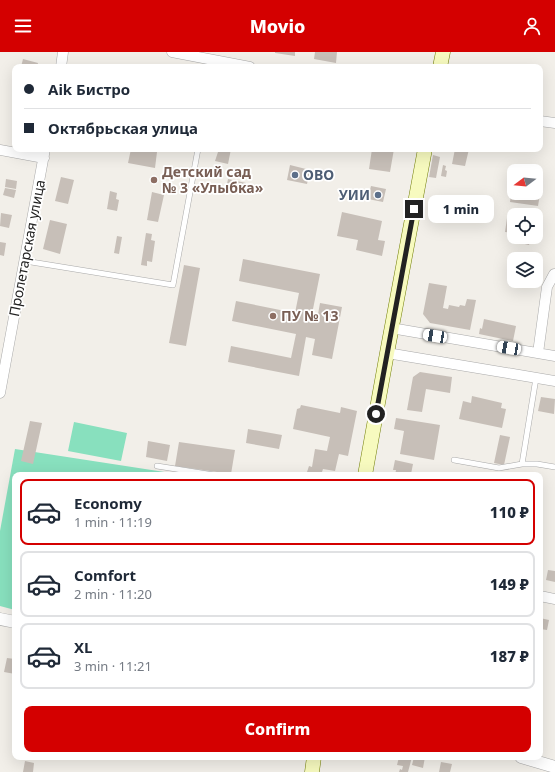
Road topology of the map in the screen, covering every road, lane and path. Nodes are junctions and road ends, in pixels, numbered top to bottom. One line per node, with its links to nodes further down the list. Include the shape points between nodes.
1 (63, 52): 4 (street)
2 (172, 52): 5 (street)
3 (443, 52): 6 (main road)
4 (61, 64)
5 (214, 64)
6 (441, 64)
7 (543, 121): 8 (street)
8 (555, 123)
9 (0, 150): 10 (street)
10 (12, 151)
11 (22, 152): 14 (street)
12 (197, 152): 15 (lane, via 173,285)
13 (424, 152): 17 (main road)
14 (45, 154): 15 (street, Пролетарская улица)
15 (25, 261): 23 (street, Пролетарская улица)
16 (555, 274): 19 (street, via 547,287)
17 (391, 328): 18 (main road); 19 (street)
18 (387, 353): 21 (street); 29 (main road)
19 (538, 353): 20 (street)
20 (555, 356)
21 (536, 378): 22 (street); 25 (lane)
22 (555, 381)
23 (0, 393)
24 (454, 460): 25 (lane, via 499,468)
25 (522, 464): 27 (lane)
26 (157, 466): 28 (lane)
27 (555, 467)
28 (195, 472)
29 (366, 472)
30 (543, 597): 31 (street)
31 (555, 599)
32 (0, 618): 33 (street)
33 (12, 621)
34 (314, 760): 37 (main road)
35 (531, 760): 36 (street)
36 (555, 767)
37 (312, 772)

